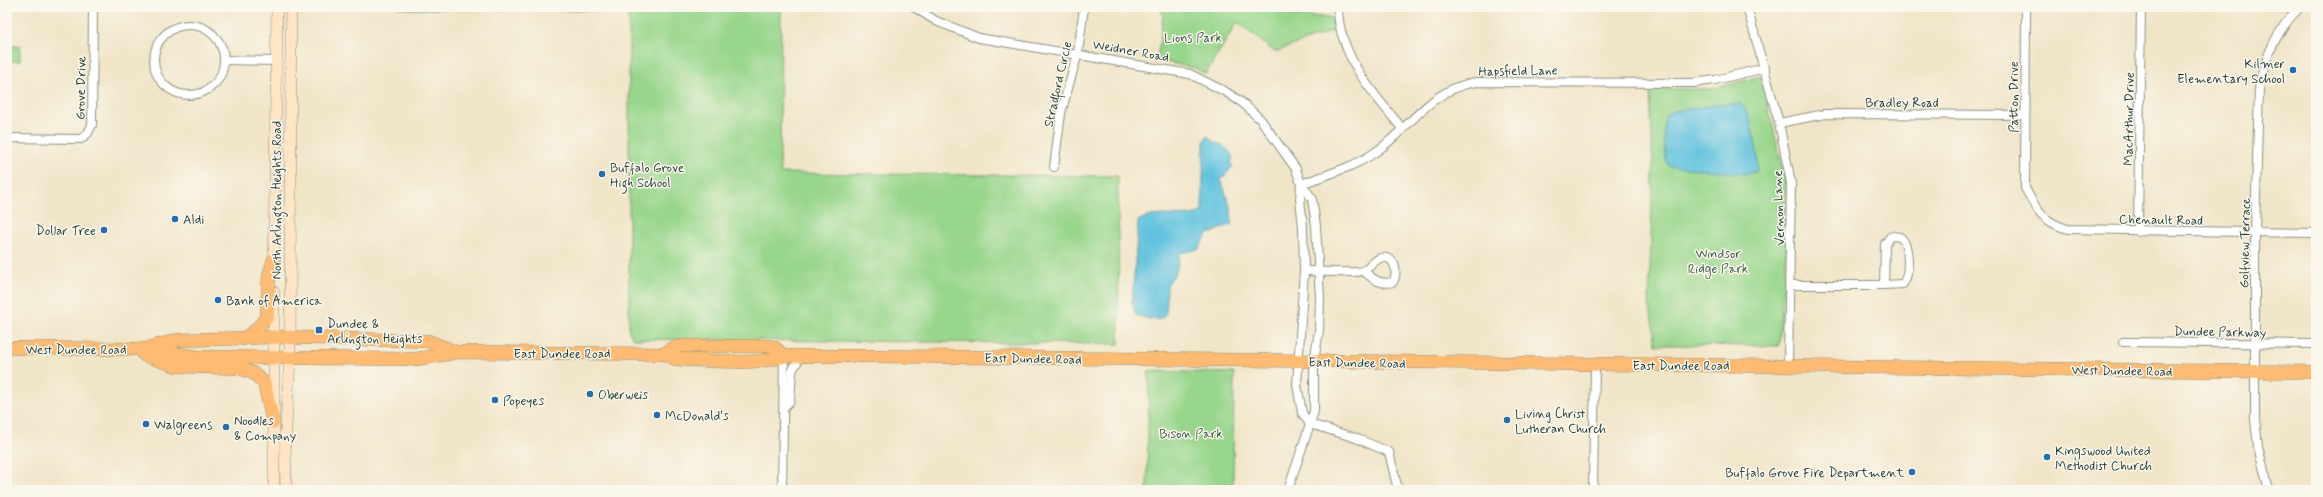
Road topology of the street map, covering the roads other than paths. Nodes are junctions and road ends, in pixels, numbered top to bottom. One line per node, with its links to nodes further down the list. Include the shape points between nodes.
1 (93, 7): 18 (street, Grove Drive, via 92,125 88,133 81,139)
2 (277, 7): 13 (main road, North Arlington Heights Road)
3 (291, 7): 32 (main road, North Arlington Heights Road)
4 (914, 7): 11 (street, Weidner Road, via 936,20 979,38)
5 (1084, 7): 11 (street, Stradford Circle)
6 (1338, 7): 17 (street, via 1338,22 1348,51 1378,99)
7 (1748, 7): 14 (street, Vernon Lane)
8 (2026, 7): 15 (street, Patton Drive)
9 (2141, 7): 22 (street, MacArthur Drive)
10 (2300, 7): 23 (street, Golfview Terrace, via 2283,27 2262,72 2258,109)
11 (1078, 53): 19 (street, Stradford Circle, via 1061,113); 20 (street, Weidner Road, via 1190,74 1226,92 1261,120 1296,169)
12 (224, 60): 12 (street, via 220,44 213,35 204,28 193,25 181,26 166,33 156,47 154,58 155,70 160,80 173,91 190,95 202,93 212,86 220,77); 13 (street)
13 (276, 61): 25 (main road, North Arlington Heights Road)
14 (1765, 68): 16 (street, Vernon Lane); 17 (street, Hapsfield Lane, via 1693,83 1460,84 1439,96)
15 (2025, 115): 16 (street, Bradley Road, via 1825,114); 21 (street, Patton Drive)
16 (1779, 123): 29 (street, Vernon Lane, via 1792,184)
17 (1402, 128): 20 (street, Hapsfield Lane, via 1370,156)
18 (7, 138)
19 (1054, 167)
20 (1301, 184): 26 (street, Weidner Road); 27 (street, Weidner Road, via 1312,198)
21 (2025, 188): 22 (street, Chenault Road, via 2035,208 2057,226 2068,229)
22 (2138, 231): 23 (street, Chenault Road)
23 (2255, 233): 24 (street, Chenault Road); 35 (street, Golfview Terrace)
24 (2316, 233)
25 (274, 259): 31 (main road, North Arlington Heights Road); 33 (main road, via 269,275 267,317 254,332)
26 (1304, 271): 27 (street); 45 (street, Weidner Road)
27 (1319, 271): 28 (street); 46 (street, Weidner Road, via 1319,342)
28 (1363, 271)
29 (1791, 285): 30 (street); 48 (street, Vernon Lane)
30 (1884, 285): 30 (street, via 1899,286 1905,281 1907,248 1900,237 1890,237 1885,244)
31 (274, 337): 32 (main road, East Dundee Road); 33 (main road, West Dundee Road); 43 (main road, North Arlington Heights Road)
32 (290, 338): 40 (main road, East Dundee Road, via 428,341); 44 (main road, North Arlington Heights Road)
33 (243, 339): 39 (main road, West Dundee Road, via 178,340)
34 (2123, 342): 35 (street, Dundee Parkway)
35 (2255, 343): 36 (street, Dundee Parkway); 50 (street, Golfview Terrace)
36 (2316, 344)
37 (7, 348): 38 (main road, West Dundee Road)
38 (128, 349): 39 (main road, West Dundee Road); 53 (main road, via 177,366 240,368 254,374 264,383)
39 (144, 349): 43 (main road, West Dundee Road, via 198,357)
40 (458, 352): 41 (main road, East Dundee Road, via 666,354 676,359 712,360 769,360); 44 (main road, East Dundee Road, via 418,360)
41 (784, 356): 42 (main road, East Dundee Road); 52 (street)
42 (801, 356): 45 (main road, East Dundee Road); 52 (street, via 792,371 790,401)
43 (273, 358): 44 (main road, East Dundee Road); 53 (main road, North Arlington Heights Road)
44 (290, 358): 56 (main road, North Arlington Heights Road, via 285,443)
45 (1298, 361): 46 (main road, East Dundee Road); 54 (street, Weidner Road, via 1297,386 1302,413)
46 (1314, 361): 47 (main road, East Dundee Road); 54 (street, Weidner Road, via 1314,411)
47 (1596, 365): 48 (main road, East Dundee Road); 60 (street)
48 (1788, 366): 49 (main road, East Dundee Road)
49 (1929, 368): 50 (main road, West Dundee Road)
50 (2254, 372): 51 (main road, West Dundee Road); 61 (street, Golfview Terrace, via 2258,447)
51 (2316, 372)
52 (785, 406): 57 (street)
53 (273, 422): 55 (main road, North Arlington Heights Road)
54 (1310, 424): 58 (street, Weidner Road); 59 (street, via 1356,438 1389,452)
55 (274, 490)
56 (286, 490)
57 (782, 490)
58 (1288, 490)
59 (1398, 490)
60 (1593, 490)
61 (2269, 490)

